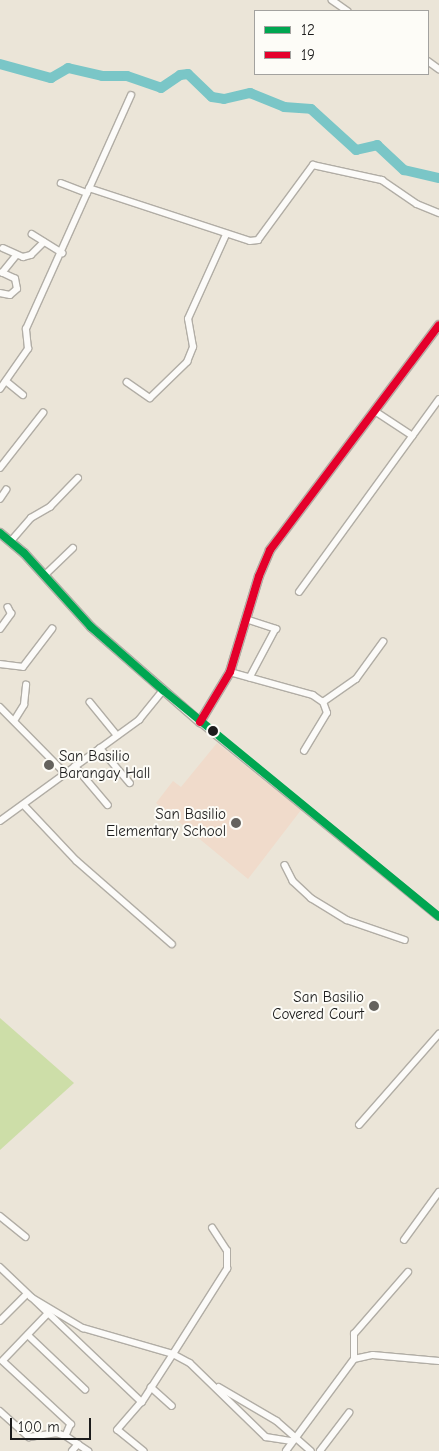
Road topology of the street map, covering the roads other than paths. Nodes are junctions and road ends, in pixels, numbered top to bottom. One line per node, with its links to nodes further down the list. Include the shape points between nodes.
1 (332, 0): 2 (street)
2 (347, 10)
3 (131, 95): 5 (street)
4 (61, 183): 5 (street)
5 (88, 190): 8 (street); 11 (street)
6 (439, 213): 8 (street, via 417,204 382,180 313,165 258,240)
7 (32, 234): 9 (street)
8 (226, 234): 17 (street, via 188,319 193,347 187,362 150,398)
9 (44, 242): 11 (street); 12 (street, via 31,255)
10 (3, 248): 12 (street)
11 (62, 253): 16 (street, via 26,329 28,349)
12 (16, 256): 13 (street)
13 (1, 273): 14 (street, via 14,279 18,286 12,294)
14 (0, 293)
15 (439, 325): 21 (street)
16 (6, 381): 18 (street); 19 (street)
17 (127, 382)
18 (0, 389)
19 (22, 394)
20 (439, 400): 23 (street)
21 (375, 411): 23 (street); 34 (street, via 270,550)
22 (43, 413): 24 (street)
23 (413, 436): 32 (street)
24 (0, 468)
25 (78, 478): 29 (street, via 50,507 25,524)
26 (6, 490): 27 (street)
27 (0, 499)
28 (0, 533): 29 (street)
29 (11, 541): 31 (street)
30 (74, 548): 31 (street)
31 (44, 576): 42 (street, via 91,627)
32 (298, 592)
33 (8, 608): 35 (street, via 10,614)
34 (246, 618): 39 (street); 40 (street, via 276,629)
35 (0, 629)
36 (52, 629): 38 (street, via 23,667)
37 (384, 642): 44 (street, via 356,679)
38 (0, 664)
39 (230, 672): 40 (street); 47 (street)
40 (250, 678): 44 (street, via 313,696)
41 (26, 685): 46 (street, via 24,705)
42 (163, 690): 47 (street); 48 (street, via 146,714)
43 (90, 702): 48 (street)
44 (323, 702): 50 (street, via 328,713)
45 (0, 708): 46 (street)
46 (14, 721): 52 (street)
47 (200, 722): 58 (street)
48 (117, 736): 49 (street)
49 (100, 748): 51 (street); 53 (street)
50 (304, 751)
51 (75, 766): 52 (street); 55 (street)
52 (65, 773): 54 (street)
53 (130, 783)
54 (24, 805): 56 (street); 60 (street, via 77,861)
55 (108, 805)
56 (0, 821)
57 (285, 865): 59 (street, via 294,881 311,898 347,920)
58 (439, 917)
59 (404, 940)
60 (172, 944)
61 (439, 1034): 62 (street)
62 (359, 1124)
63 (439, 1192): 67 (street)
64 (0, 1216): 66 (street)
65 (212, 1228): 75 (street, via 227,1251 227,1269)
66 (26, 1237)
67 (404, 1240)
68 (0, 1267): 70 (street)
69 (408, 1272): 76 (street, via 354,1334)
70 (29, 1296): 71 (street); 72 (street); 73 (street)
71 (53, 1310): 72 (street); 75 (street, via 83,1328)
72 (47, 1315): 74 (street); 81 (street)
73 (0, 1321)
74 (28, 1334): 80 (street); 85 (street, via 3,1363 71,1424)
75 (173, 1354): 78 (street, via 190,1363); 79 (street)
76 (354, 1359): 77 (street, via 374,1355); 86 (street)
77 (439, 1361)
78 (211, 1383): 86 (street, via 277,1421); 86 (street, via 266,1438)
79 (151, 1387): 81 (street); 82 (street)
80 (85, 1389)
81 (142, 1402): 90 (street, via 118,1430)
82 (172, 1406)
83 (0, 1411): 85 (street, via 29,1437 56,1433)
84 (349, 1413): 93 (street)
85 (66, 1436): 87 (street)
86 (293, 1439): 91 (street); 92 (street)
87 (78, 1444): 88 (street); 89 (street)
88 (72, 1451)
89 (88, 1451)
90 (144, 1451)
91 (286, 1451)
92 (311, 1451)
93 (320, 1451)

